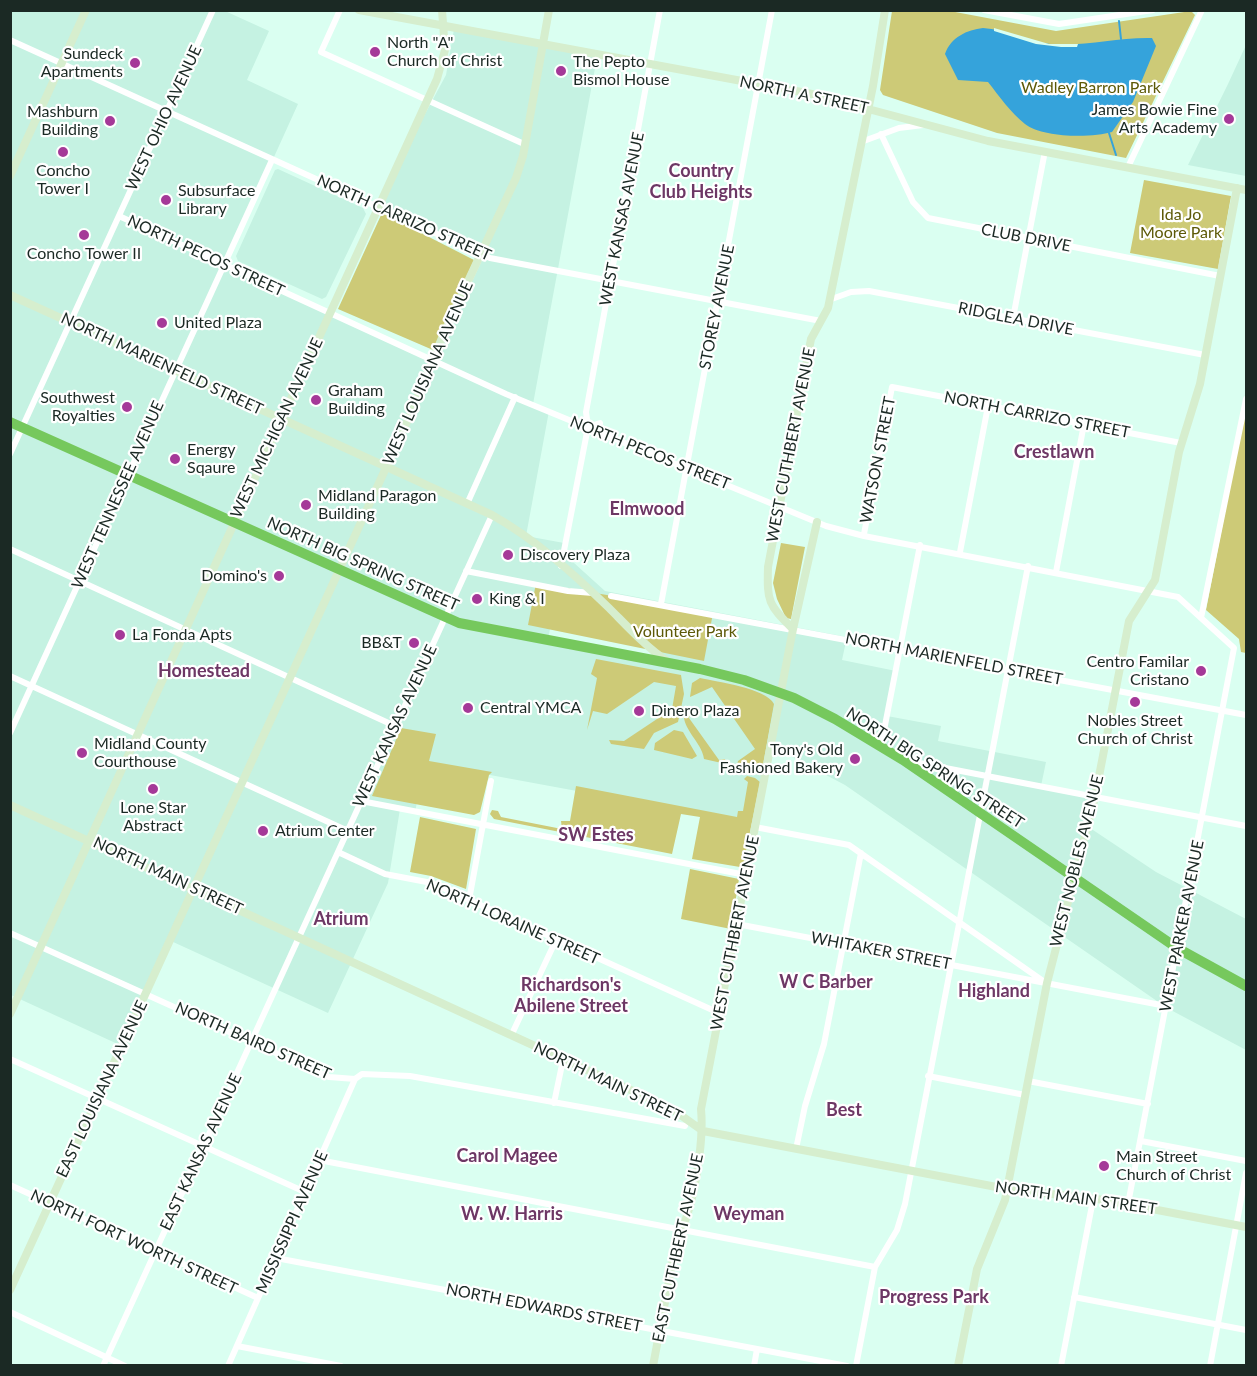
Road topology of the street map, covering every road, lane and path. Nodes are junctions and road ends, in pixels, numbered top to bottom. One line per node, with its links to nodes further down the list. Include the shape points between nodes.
1 (86, 10): 18 (street)
2 (213, 10): 23 (street, WEST OHIO AVENUE)
3 (340, 10): 21 (street, via 321,52)
4 (359, 10): 15 (street, NORTH A STREET)
5 (442, 10): 15 (street, WEST MICHIGAN AVENUE)
6 (549, 10): 17 (street, WEST LOUISIANA AVENUE)
7 (660, 10): 19 (street, WEST KANSAS AVENUE)
8 (772, 10): 20 (street, STOREY AVENUE)
9 (885, 10): 22 (street, WEST CUTHBERT AVENUE)
10 (984, 10): 13 (street)
11 (1153, 10): 14 (street)
12 (1202, 10): 30 (street)
13 (1005, 12): 14 (street, via 1059,24)
14 (1106, 14)
15 (443, 26): 17 (street, NORTH A STREET); 21 (street, WEST MICHIGAN AVENUE, via 444,57)
16 (10, 40): 18 (street, NORTH CARRIZO STREET)
17 (543, 45): 19 (street, NORTH A STREET); 27 (street, WEST LOUISIANA AVENUE)
18 (62, 63): 23 (street, NORTH CARRIZO STREET); 31 (street)
19 (651, 65): 20 (street, NORTH A STREET); 39 (street, WEST KANSAS AVENUE)
20 (758, 85): 22 (street, NORTH A STREET); 42 (street, STOREY AVENUE)
21 (426, 100): 27 (street); 33 (street, WEST MICHIGAN AVENUE)
22 (867, 107): 24 (street, NORTH A STREET); 26 (street, WEST CUTHBERT AVENUE)
23 (167, 111): 29 (street, NORTH CARRIZO STREET); 34 (street, WEST OHIO AVENUE)
24 (926, 124): 25 (street); 28 (street, NORTH A STREET)
25 (881, 134): 26 (street); 35 (street, CLUB DRIVE, via 921,213 936,221)
26 (860, 142): 41 (street, WEST CUTHBERT AVENUE)
27 (524, 144): 36 (street, WEST LOUISIANA AVENUE, via 519,169)
28 (1045, 152): 30 (street, NORTH A STREET); 35 (street)
29 (272, 160): 33 (street, NORTH CARRIZO STREET); 37 (street, WEST TENNESSEE AVENUE)
30 (1128, 167): 32 (street, NORTH A STREET)
31 (10, 176)
32 (1242, 189): 38 (street, WEST NOBLES AVENUE)
33 (378, 207): 36 (street, NORTH CARRIZO STREET); 43 (street, WEST MICHIGAN AVENUE)
34 (119, 216): 37 (street, NORTH PECOS STREET); 46 (street, WEST OHIO AVENUE)
35 (1028, 239): 38 (street, CLUB DRIVE); 44 (street)
36 (480, 254): 39 (street, NORTH CARRIZO STREET); 48 (street, WEST LOUISIANA AVENUE)
37 (224, 264): 43 (street, NORTH PECOS STREET); 49 (street, WEST TENNESSEE AVENUE)
38 (1220, 276): 47 (street, WEST NOBLES AVENUE)
39 (610, 281): 42 (street, NORTH CARRIZO STREET); 59 (street, WEST KANSAS AVENUE, via 586,412)
40 (10, 295): 46 (street, NORTH MARIENFELD STREET)
41 (829, 300): 44 (street, RIDGLEA DRIVE, via 869,291); 45 (street, WEST CUTHBERT AVENUE)
42 (718, 302): 45 (street, NORTH CARRIZO STREET); 63 (street, STOREY AVENUE)
43 (330, 312): 48 (street, NORTH PECOS STREET); 54 (street, WEST MICHIGAN AVENUE)
44 (1013, 318): 47 (street, RIDGLEA DRIVE)
45 (821, 321): 66 (street, WEST CUTHBERT AVENUE, via 811,339)
46 (71, 322): 49 (street, NORTH MARIENFELD STREET); 58 (street, WEST OHIO AVENUE)
47 (1205, 355): 60 (street, WEST NOBLES AVENUE)
48 (434, 360): 51 (street, NORTH PECOS STREET); 62 (street, WEST LOUISIANA AVENUE)
49 (176, 370): 54 (street, NORTH MARIENFELD STREET); 64 (street, WEST TENNESSEE AVENUE)
50 (892, 387): 53 (street, NORTH CARRIZO STREET); 70 (street, WATSON STREET)
51 (515, 397): 59 (street, NORTH PECOS STREET); 65 (street)
52 (1246, 399): 85 (street)
53 (988, 406): 57 (street, NORTH CARRIZO STREET); 73 (street)
54 (281, 418): 62 (street, NORTH MARIENFELD STREET); 68 (street, WEST MICHIGAN AVENUE)
55 (10, 422): 58 (highway, NORTH BIG SPRING STREET)
56 (600, 423): 59 (street)
57 (1084, 424): 60 (street, NORTH CARRIZO STREET); 78 (street)
58 (23, 427): 61 (street, WEST OHIO AVENUE); 64 (highway, NORTH BIG SPRING STREET)
59 (588, 427): 63 (street, NORTH PECOS STREET); 74 (street, WEST KANSAS AVENUE)
60 (1182, 442): 80 (street, WEST NOBLES AVENUE, via 1155,580)
61 (10, 454)
62 (387, 467): 65 (street, NORTH MARIENFELD STREET); 76 (street, WEST LOUISIANA AVENUE)
63 (686, 468): 66 (street, NORTH PECOS STREET); 83 (street, STOREY AVENUE)
64 (128, 475): 68 (highway, NORTH BIG SPRING STREET); 79 (street, WEST TENNESSEE AVENUE)
65 (467, 504): 67 (street, NORTH MARIENFELD STREET)
66 (780, 506): 69 (street, NORTH PECOS STREET); 87 (street, WEST CUTHBERT AVENUE, via 768,567 768,597 776,613)
67 (492, 515): 74 (street, NORTH MARIENFELD STREET); 77 (street, WEST KANSAS AVENUE)
68 (234, 522): 76 (highway, NORTH BIG SPRING STREET); 86 (street, WEST MICHIGAN AVENUE)
69 (817, 522): 70 (street, NORTH PECOS STREET); 87 (street, WEST CUTHBERT AVENUE)
70 (864, 534): 71 (street, NORTH PECOS STREET)
71 (920, 545): 73 (street, NORTH PECOS STREET); 89 (street)
72 (10, 549): 79 (street)
73 (960, 552): 75 (street, NORTH PECOS STREET)
74 (561, 566): 81 (street, NORTH MARIENFELD STREET)
75 (1028, 566): 78 (street, NORTH PECOS STREET); 91 (street)
76 (339, 570): 84 (highway, NORTH BIG SPRING STREET); 93 (street, WEST LOUISIANA AVENUE)
77 (466, 570): 81 (street); 84 (street, WEST KANSAS AVENUE)
78 (1056, 572): 80 (street, NORTH PECOS STREET)
79 (80, 581): 86 (street); 94 (street, WEST TENNESSEE AVENUE)
80 (1149, 591): 85 (street, NORTH PECOS STREET, via 1178,597); 95 (street, WEST NOBLES AVENUE, via 1129,621)
81 (593, 593): 90 (street, NORTH MARIENFELD STREET, via 651,650)
82 (611, 596): 83 (street, NORTH MARIENFELD STREET)
83 (661, 604): 87 (street, NORTH MARIENFELD STREET)
84 (446, 616): 90 (highway, NORTH BIG SPRING STREET, via 459,623); 99 (street, WEST KANSAS AVENUE)
85 (1201, 618): 88 (street, NORTH PECOS STREET)
86 (185, 629): 93 (street); 101 (street, WEST MICHIGAN AVENUE)
87 (793, 629): 89 (street, NORTH MARIENFELD STREET); 96 (street, WEST CUTHBERT AVENUE)
88 (1234, 648): 97 (street, WEST PARKER AVENUE)
89 (900, 649): 91 (street, NORTH MARIENFELD STREET); 102 (street)
90 (669, 662): 96 (highway, NORTH BIG SPRING STREET)
91 (1008, 669): 95 (street, NORTH MARIENFELD STREET); 104 (street)
92 (10, 676): 94 (street)
93 (291, 677): 99 (street); 106 (street, WEST LOUISIANA AVENUE)
94 (32, 686): 100 (street, WEST TENNESSEE AVENUE); 101 (street)
95 (1115, 690): 97 (street, NORTH MARIENFELD STREET); 107 (street, WEST NOBLES AVENUE)
96 (781, 693): 102 (highway, NORTH BIG SPRING STREET); 114 (street, WEST CUTHBERT AVENUE)
97 (1223, 710): 98 (street, NORTH MARIENFELD STREET); 111 (street, WEST PARKER AVENUE)
98 (1246, 715)
99 (395, 726): 108 (street, WEST KANSAS AVENUE)
100 (10, 733)
101 (136, 734): 106 (street); 116 (street, WEST MICHIGAN AVENUE)
102 (881, 746): 103 (highway, NORTH BIG SPRING STREET)
103 (903, 760): 104 (street); 110 (highway, NORTH BIG SPRING STREET)
104 (987, 776): 107 (street); 110 (street)
105 (491, 781): 112 (street)
106 (242, 783): 115 (street); 121 (street, WEST LOUISIANA AVENUE)
107 (1095, 797): 111 (street); 120 (street, WEST NOBLES AVENUE)
108 (361, 801): 112 (street); 115 (street, WEST KANSAS AVENUE)
109 (10, 805): 116 (street, NORTH MAIN STREET)
110 (980, 814): 120 (highway, NORTH BIG SPRING STREET); 123 (street)
111 (1203, 818): 113 (street); 130 (street, WEST PARKER AVENUE)
112 (483, 825): 119 (street); 122 (street)
113 (1246, 826)
114 (755, 827): 118 (street, via 849,846); 119 (street, WEST CUTHBERT AVENUE)
115 (348, 831): 117 (street, WEST KANSAS AVENUE)
116 (88, 840): 121 (street, NORTH MAIN STREET); 129 (street, WEST MICHIGAN AVENUE)
117 (338, 852): 122 (street, NORTH LORAINE STREET, via 385,874 432,883); 126 (street, WEST KANSAS AVENUE)
118 (861, 854): 123 (street); 128 (street)
119 (746, 875): 124 (street, WEST CUTHBERT AVENUE)
120 (1074, 878): 130 (highway, NORTH BIG SPRING STREET); 132 (street, WEST NOBLES AVENUE)
121 (194, 888): 126 (street, NORTH MAIN STREET); 134 (street, EAST LOUISIANA AVENUE)
122 (469, 900): 127 (street, NORTH LORAINE STREET)
123 (958, 923): 131 (street); 132 (street)
124 (737, 924): 128 (street, WHITAKER STREET); 136 (street, WEST CUTHBERT AVENUE)
125 (10, 933): 129 (street, NORTH BAIRD STREET)
126 (298, 938): 138 (street, NORTH MAIN STREET); 139 (street, EAST KANSAS AVENUE)
127 (556, 940): 136 (street, NORTH LORAINE STREET); 138 (street)
128 (843, 944): 131 (street, WHITAKER STREET); 153 (street, via 824,1044)
129 (39, 947): 134 (street, NORTH BAIRD STREET); 137 (street, WEST MICHIGAN AVENUE)
130 (1177, 948): 133 (highway, NORTH BIG SPRING STREET); 135 (street, WEST PARKER AVENUE)
131 (950, 964): 132 (street, WHITAKER STREET); 142 (street)
132 (1047, 984): 135 (street, WHITAKER STREET); 144 (street, WEST NOBLES AVENUE)
133 (1246, 986)
134 (146, 994): 139 (street, NORTH BAIRD STREET); 146 (street, EAST LOUISIANA AVENUE)
135 (1166, 1006): 148 (street, WEST PARKER AVENUE)
136 (719, 1013): 150 (street, WEST CUTHBERT AVENUE, via 701,1109)
137 (10, 1014)
138 (511, 1036): 141 (street, NORTH MAIN STREET)
139 (251, 1041): 143 (street, NORTH BAIRD STREET, via 329,1077); 152 (street, EAST KANSAS AVENUE)
140 (10, 1059): 146 (street)
141 (563, 1060): 147 (street); 150 (street, NORTH MAIN STREET, via 672,1109)
142 (928, 1076): 145 (street); 156 (street)
143 (355, 1079): 147 (street, NORTH BAIRD STREET, via 362,1074 410,1076); 154 (street, MISSISSIPPI AVENUE)
144 (1028, 1081): 145 (street, WEST NOBLES AVENUE); 148 (street)
145 (1025, 1095): 159 (street, WEST NOBLES AVENUE)
146 (98, 1098): 152 (street); 162 (street, EAST LOUISIANA AVENUE)
147 (554, 1103): 149 (street, NORTH BAIRD STREET)
148 (1148, 1104): 151 (street, WEST PARKER AVENUE)
149 (685, 1126)
150 (703, 1131): 153 (street, NORTH MAIN STREET); 166 (street, EAST CUTHBERT AVENUE)
151 (1141, 1141): 155 (street); 163 (street, WEST PARKER AVENUE)
152 (203, 1146): 160 (street); 167 (street, EAST KANSAS AVENUE)
153 (796, 1149): 156 (street, NORTH MAIN STREET)
154 (319, 1160): 160 (street, MISSISSIPPI AVENUE); 166 (street)
155 (1246, 1161)
156 (910, 1170): 159 (street, NORTH MAIN STREET); 169 (street, via 901,1220)
157 (1246, 1173): 164 (street)
158 (10, 1185): 162 (street, NORTH FORT WORTH STREET)
159 (1007, 1189): 161 (street, NORTH MAIN STREET); 188 (street, WEST NOBLES AVENUE, via 977,1269)
160 (305, 1192): 168 (street, MISSISSIPPI AVENUE)
161 (1093, 1200): 163 (street, NORTH MAIN STREET); 171 (street)
162 (50, 1203): 167 (street, NORTH FORT WORTH STREET); 170 (street, EAST LOUISIANA AVENUE)
163 (1128, 1204): 164 (street, NORTH MAIN STREET)
164 (1237, 1225): 165 (street, NORTH MAIN STREET); 174 (street)
165 (1246, 1227)
166 (682, 1230): 169 (street); 175 (street, EAST CUTHBERT AVENUE, via 677,1238)
167 (155, 1251): 172 (street, NORTH FORT WORTH STREET); 179 (street, EAST KANSAS AVENUE)
168 (276, 1258): 172 (street, MISSISSIPPI AVENUE); 175 (street, NORTH EDWARDS STREET)
169 (875, 1268): 187 (street)
170 (10, 1290)
171 (1074, 1297): 174 (street); 189 (street)
172 (258, 1298): 177 (street, MISSISSIPPI AVENUE)
173 (10, 1312): 179 (street)
174 (1218, 1324): 176 (street); 190 (street)
175 (660, 1330): 178 (street, NORTH EDWARDS STREET); 184 (street, EAST CUTHBERT AVENUE)
176 (1246, 1330)
177 (237, 1346): 182 (street, MISSISSIPPI AVENUE); 183 (street)
178 (757, 1348): 185 (street); 186 (street, NORTH EDWARDS STREET)
179 (106, 1357): 180 (street, EAST KANSAS AVENUE); 181 (street)
180 (103, 1365)
181 (126, 1365)
182 (228, 1365)
183 (341, 1365)
184 (653, 1365)
185 (754, 1365)
186 (847, 1365)
187 (856, 1365)
188 (958, 1365)
189 (1061, 1365)
190 (1210, 1365)

